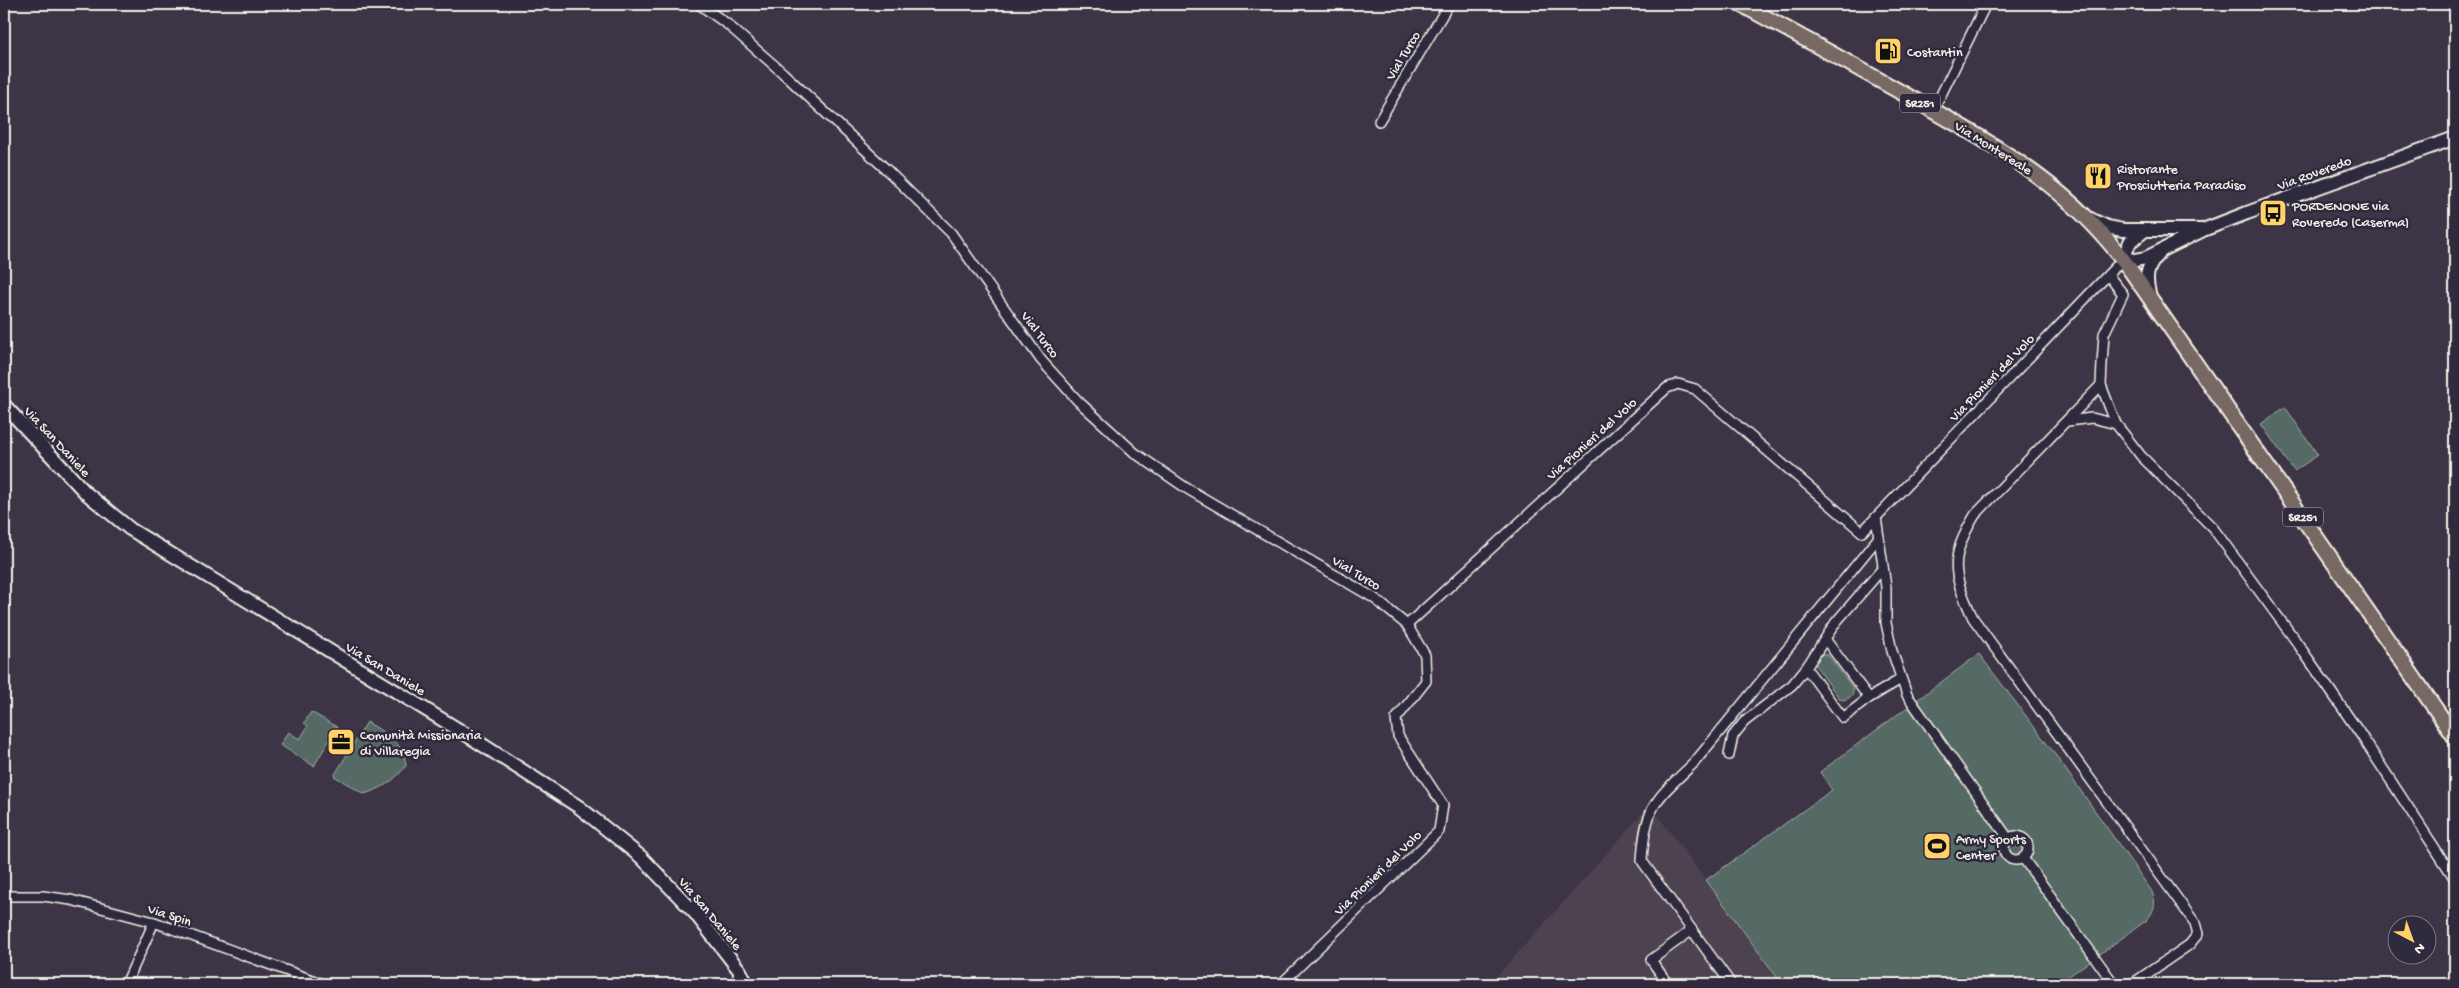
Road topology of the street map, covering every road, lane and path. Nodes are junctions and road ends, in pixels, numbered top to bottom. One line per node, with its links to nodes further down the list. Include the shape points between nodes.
1 (699, 4): 22 (street, Vial Turco, via 727,24 782,73 951,233 1041,360 1078,401 1135,453 1186,488 1374,598)
2 (1449, 4): 6 (street, Vial Turco)
3 (1741, 4): 5 (main road, Via Montereale / SR251)
4 (1986, 4): 5 (street)
5 (1934, 111): 8 (main road, Via Montereale / SR251, via 2033,170)
6 (1379, 120)
7 (2455, 136): 10 (street, Via Roveredo)
8 (2088, 218): 9 (street, Via Roveredo, via 2106,227); 12 (main road, Via Montereale / SR251)
9 (2145, 230): 10 (street, Via Roveredo); 12 (street, via 2130,242)
10 (2203, 230): 11 (street, Via Roveredo)
11 (2160, 252): 12 (street, Via Roveredo, via 2135,260); 14 (street, Via Roveredo, via 2146,274)
12 (2123, 259): 13 (street, Via Pionieri del Volo); 14 (main road, SR251)
13 (2108, 275): 15 (street, via 2123,294 2104,334); 19 (street, Via Pionieri del Volo)
14 (2150, 297): 27 (main road, SR251)
15 (2101, 385): 17 (street); 18 (street)
16 (4, 405): 35 (street, Via San Daniele, via 86,492 130,529 580,807 641,857 696,913)
17 (2067, 421): 18 (street, via 2092,418); 44 (street, via 1975,515 1961,539 1956,563 1958,587 1973,618 2003,662 2195,923 2198,934 2190,945)
18 (2116, 424): 31 (street, via 2141,456 2200,513 2218,536 2356,728)
19 (1876, 518): 20 (street); 22 (street, Via Pionieri del Volo, via 1862,532 1695,389 1678,384 1667,388)
20 (1879, 537): 21 (street); 34 (street, via 1694,763 1660,795 1647,817 1642,862)
21 (1883, 568): 23 (street); 25 (street, via 1886,623)
22 (1407, 625): 40 (street, Via Pionieri del Volo, via 1425,655 1426,681 1396,719 1398,736 1443,805 1439,831)
23 (1825, 639): 24 (street); 26 (street)
24 (1806, 668): 26 (street, via 1843,718); 28 (street, via 1792,685 1744,722 1734,736)
25 (1901, 679): 26 (street); 29 (street, via 1920,717)
26 (1869, 698)
27 (2455, 737)
28 (1729, 754)
29 (2008, 838): 30 (street, via 2020,836 2026,841 2027,852); 30 (street, via 2003,845 2007,857 2015,861)
30 (2023, 858): 43 (street)
31 (2455, 879)
32 (4, 896): 33 (street, Via Spin, via 71,900)
33 (154, 922): 36 (street); 37 (street, Via Spin)
34 (1692, 930): 41 (street, via 1651,960); 42 (street)
35 (740, 971): 38 (street); 39 (street, Via San Daniele)
36 (126, 984)
37 (323, 984)
38 (735, 984)
39 (747, 984)
40 (1281, 984)
41 (1668, 984)
42 (1731, 984)
43 (2114, 984)
44 (2132, 984)

